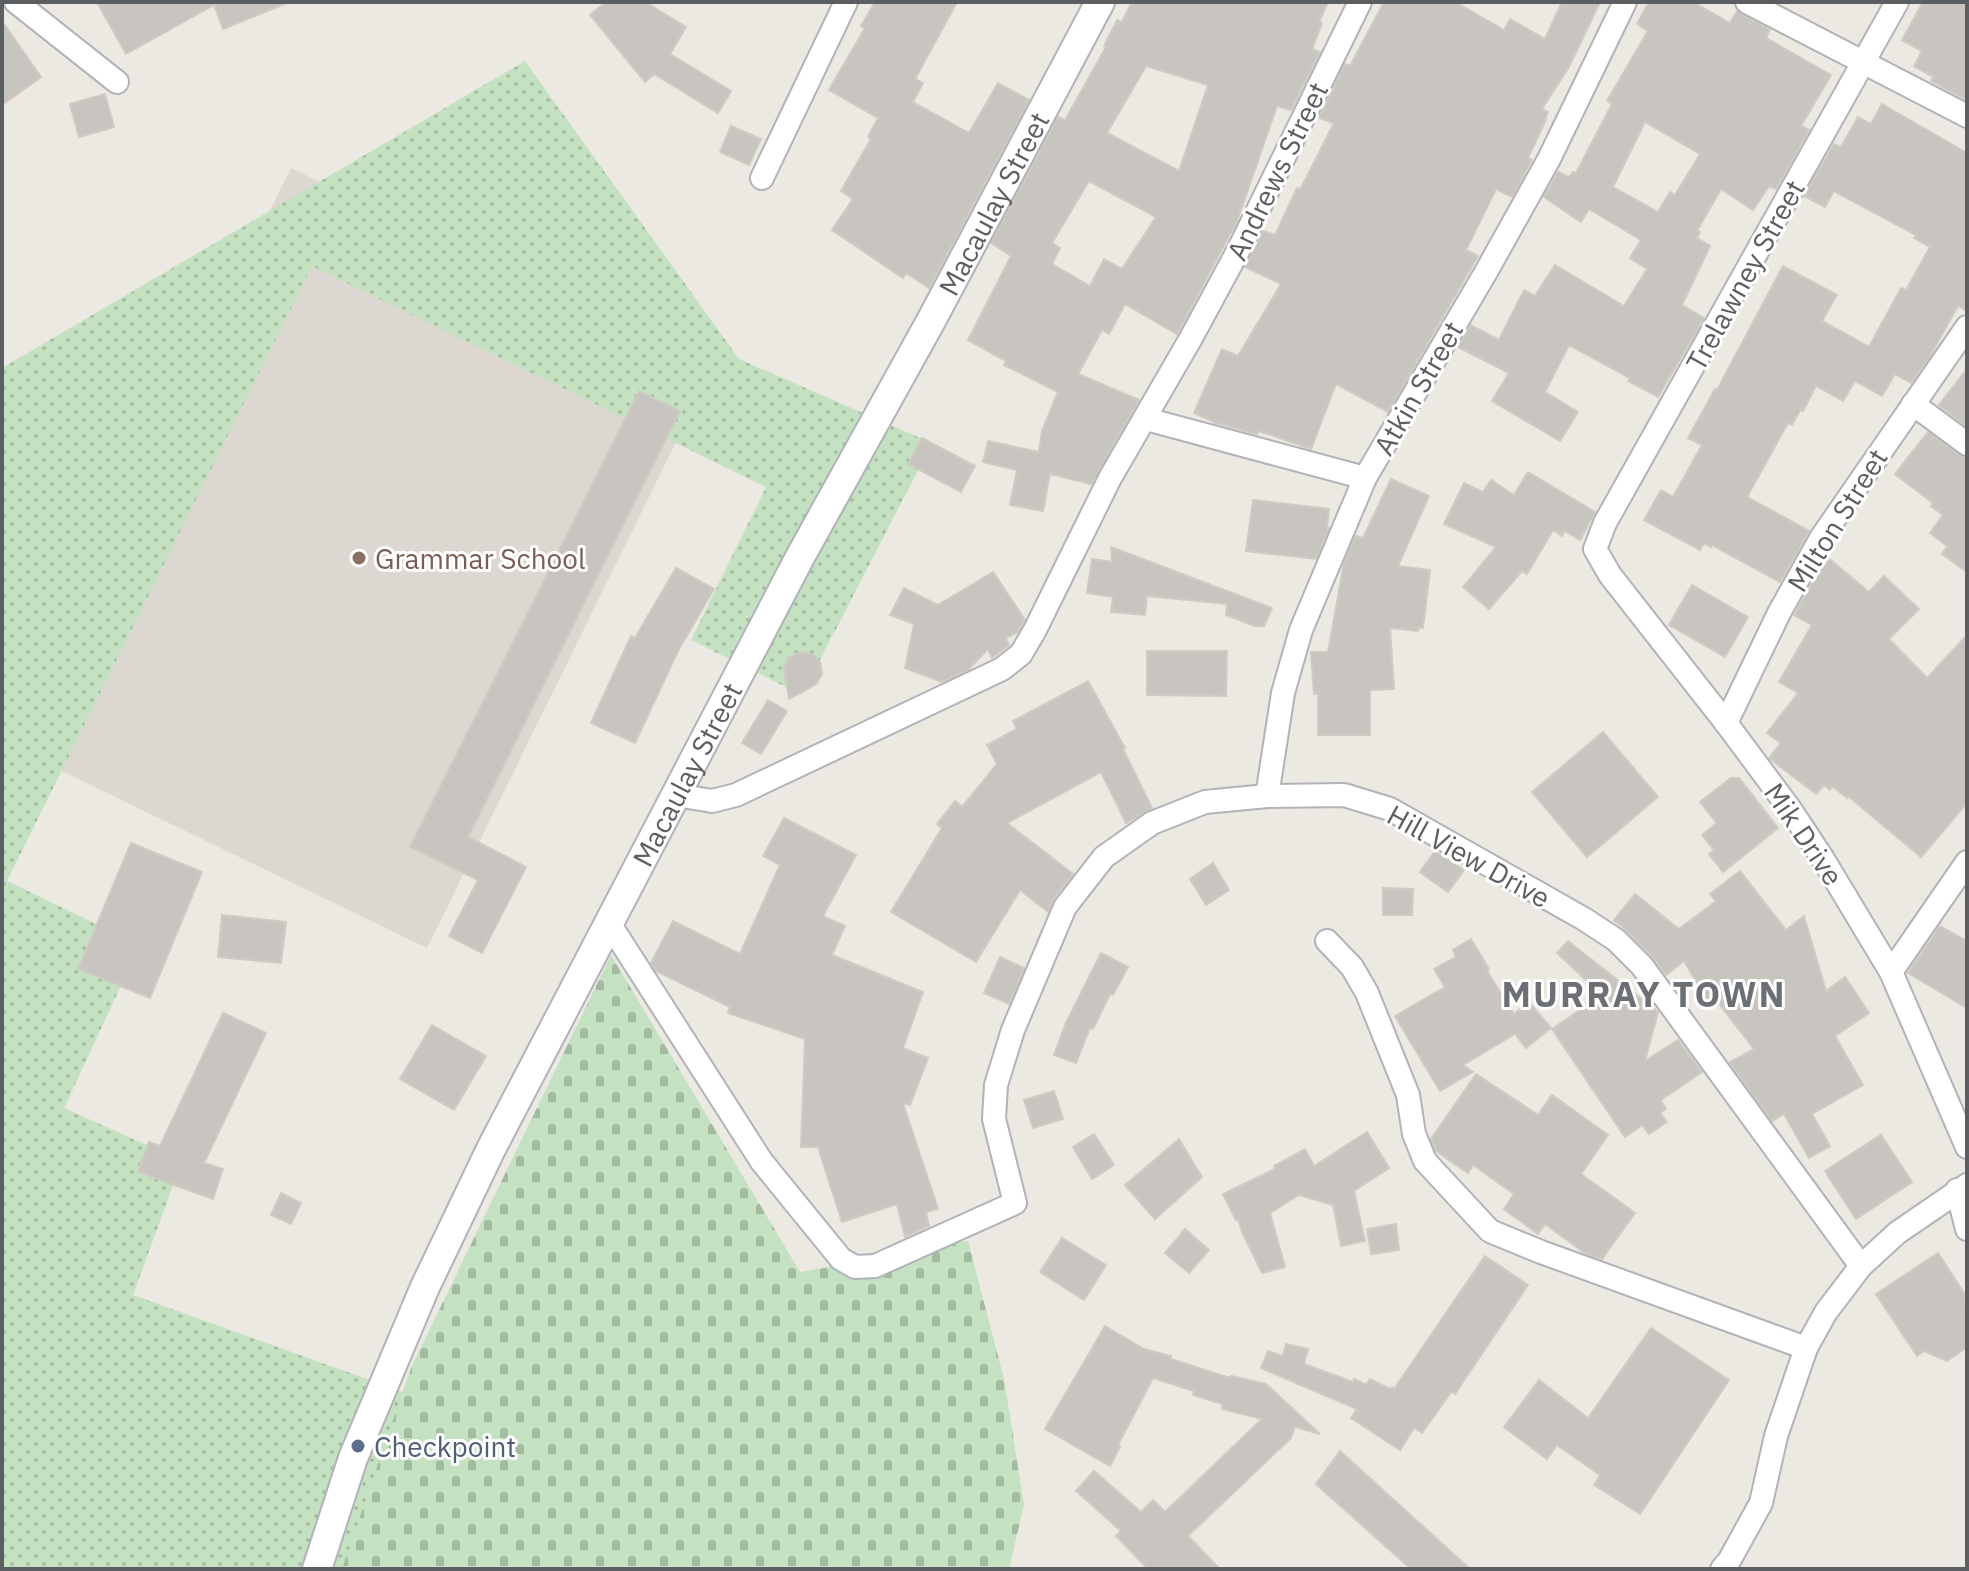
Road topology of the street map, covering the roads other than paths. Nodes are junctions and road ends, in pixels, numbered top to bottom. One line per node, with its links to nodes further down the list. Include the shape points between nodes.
1 (16, 2): 9 (street)
2 (846, 2): 11 (street)
3 (1100, 2): 19 (street, Macaulay Street)
4 (1360, 2): 14 (street, Andrews Street, via 1238,251)
5 (1625, 2): 16 (street, Atkin Street, via 1549,159)
6 (1747, 2): 8 (street)
7 (1897, 2): 8 (street, Trelawney Street)
8 (1864, 62): 10 (street); 17 (street, Trelawney Street)
9 (117, 82)
10 (1967, 116)
11 (762, 178)
12 (1967, 327): 13 (street, Milton Street)
13 (1913, 404): 15 (street); 18 (street, Milton Street, via 1821,538)
14 (1146, 419): 16 (street); 19 (street, Andrews Street, via 1110,478 1021,654 1002,669 736,795 712,801)
15 (1967, 444)
16 (1365, 478): 20 (street, Atkin Street, via 1301,630 1283,693)
17 (1595, 549): 18 (street, Mik Drive)
18 (1726, 723): 24 (street, Mik Drive, via 1790,809)
19 (676, 795): 22 (street, Macaulay Street)
20 (1267, 796): 22 (street, Hill View Drive, via 1205,802 1152,823 1104,857 1065,907 1013,1030 996,1085 994,1119 1015,1203 875,1266 855,1267 841,1259 762,1162); 28 (street, Hill View Drive, via 1344,795 1390,809 1616,940 1642,966)
21 (1967, 862): 24 (street)
22 (609, 923): 30 (street, Macaulay Street, via 425,1287 353,1458)
23 (1327, 941): 29 (street, via 1367,993 1408,1095 1425,1161 1490,1231)
24 (1891, 972): 25 (street, Mik Drive)
25 (1967, 1147)
26 (1962, 1187): 27 (street); 28 (street)
27 (1967, 1229)
28 (1861, 1266): 29 (street)
29 (1806, 1348): 31 (street, via 1776,1436 1761,1503)
30 (317, 1569)
31 (1722, 1569)

